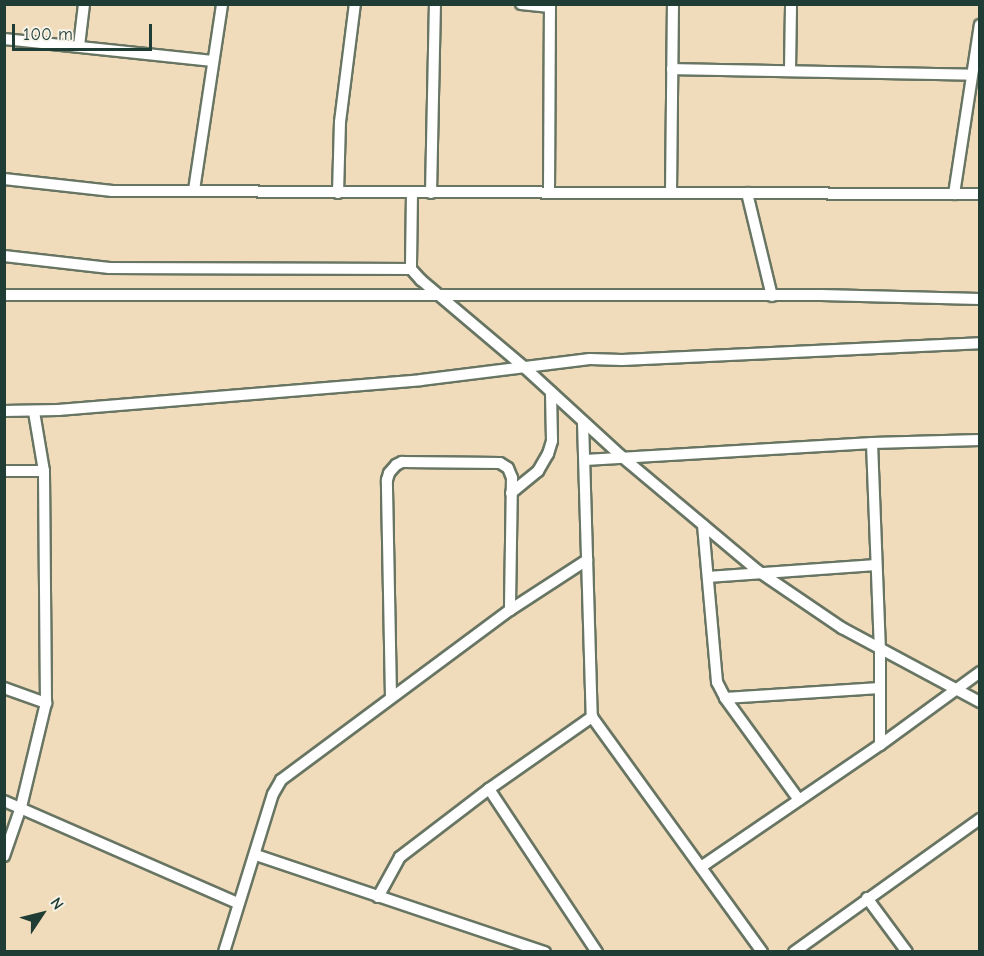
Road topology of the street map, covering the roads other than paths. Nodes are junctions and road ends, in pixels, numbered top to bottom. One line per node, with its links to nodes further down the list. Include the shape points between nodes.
1 (84, 4): 11 (street)
2 (222, 4): 12 (street)
3 (355, 4): 19 (street, via 340,122)
4 (435, 4): 21 (street)
5 (521, 4): 8 (street)
6 (673, 4): 13 (street)
7 (791, 4): 14 (street)
8 (550, 6): 18 (street)
9 (980, 25): 15 (street)
10 (4, 39): 11 (street)
11 (79, 46): 12 (street)
12 (213, 61): 17 (street)
13 (672, 69): 14 (street); 22 (street)
14 (790, 70): 15 (street)
15 (971, 75): 24 (street)
16 (4, 179): 17 (street, via 112,191)
17 (194, 190): 19 (street)
18 (549, 192): 21 (street); 22 (street)
19 (338, 193): 20 (street)
20 (412, 193): 21 (street); 27 (street)
21 (431, 193)
22 (671, 193): 23 (street)
23 (747, 193): 24 (street); 30 (street)
24 (954, 194): 25 (street)
25 (980, 194)
26 (4, 256): 27 (street, via 109,268)
27 (411, 269): 28 (street)
28 (438, 294): 29 (street); 30 (street); 33 (street)
29 (4, 295)
30 (772, 296): 31 (street)
31 (980, 299)
32 (980, 343): 33 (street, via 590,359)
33 (524, 367): 34 (street); 36 (street, via 421,380)
34 (551, 392): 37 (street); 44 (street, via 552,441 548,454 538,471)
35 (4, 411): 36 (street)
36 (34, 411): 43 (street)
37 (583, 422): 40 (street); 41 (street)
38 (980, 440): 39 (street)
39 (872, 443): 40 (street); 47 (street)
40 (621, 456): 41 (street); 45 (street)
41 (585, 460): 46 (street)
42 (4, 471): 43 (street)
43 (44, 471): 59 (street)
44 (512, 493): 50 (street); 56 (street, via 511,473 500,463 402,462 388,473)
45 (703, 525): 48 (street); 49 (street)
46 (587, 560): 50 (street); 60 (street)
47 (875, 565): 48 (street); 51 (street)
48 (758, 571): 49 (street); 51 (street)
49 (709, 576): 57 (street, via 716,677)
50 (510, 610): 56 (street)
51 (880, 648): 54 (street); 55 (street)
52 (980, 672): 55 (street)
53 (4, 688): 59 (street)
54 (880, 688): 57 (street); 61 (street)
55 (957, 690): 58 (street); 61 (street)
56 (391, 697): 67 (street, via 281,780 273,794)
57 (725, 698): 63 (street)
58 (980, 702)
59 (46, 703): 65 (street)
60 (592, 717): 62 (street); 69 (street)
61 (880, 744): 63 (street)
62 (489, 789): 70 (street, via 398,859); 75 (street)
63 (799, 800): 69 (street)
64 (4, 801): 65 (street)
65 (21, 807): 68 (street); 72 (street)
66 (980, 819): 71 (street)
67 (256, 855): 70 (street); 72 (street)
68 (4, 856)
69 (701, 867): 76 (street)
70 (378, 897): 74 (street)
71 (867, 898): 77 (street); 78 (street)
72 (238, 903): 73 (street)
73 (224, 951)
74 (545, 951)
75 (597, 951)
76 (762, 951)
77 (794, 951)
78 (907, 951)

